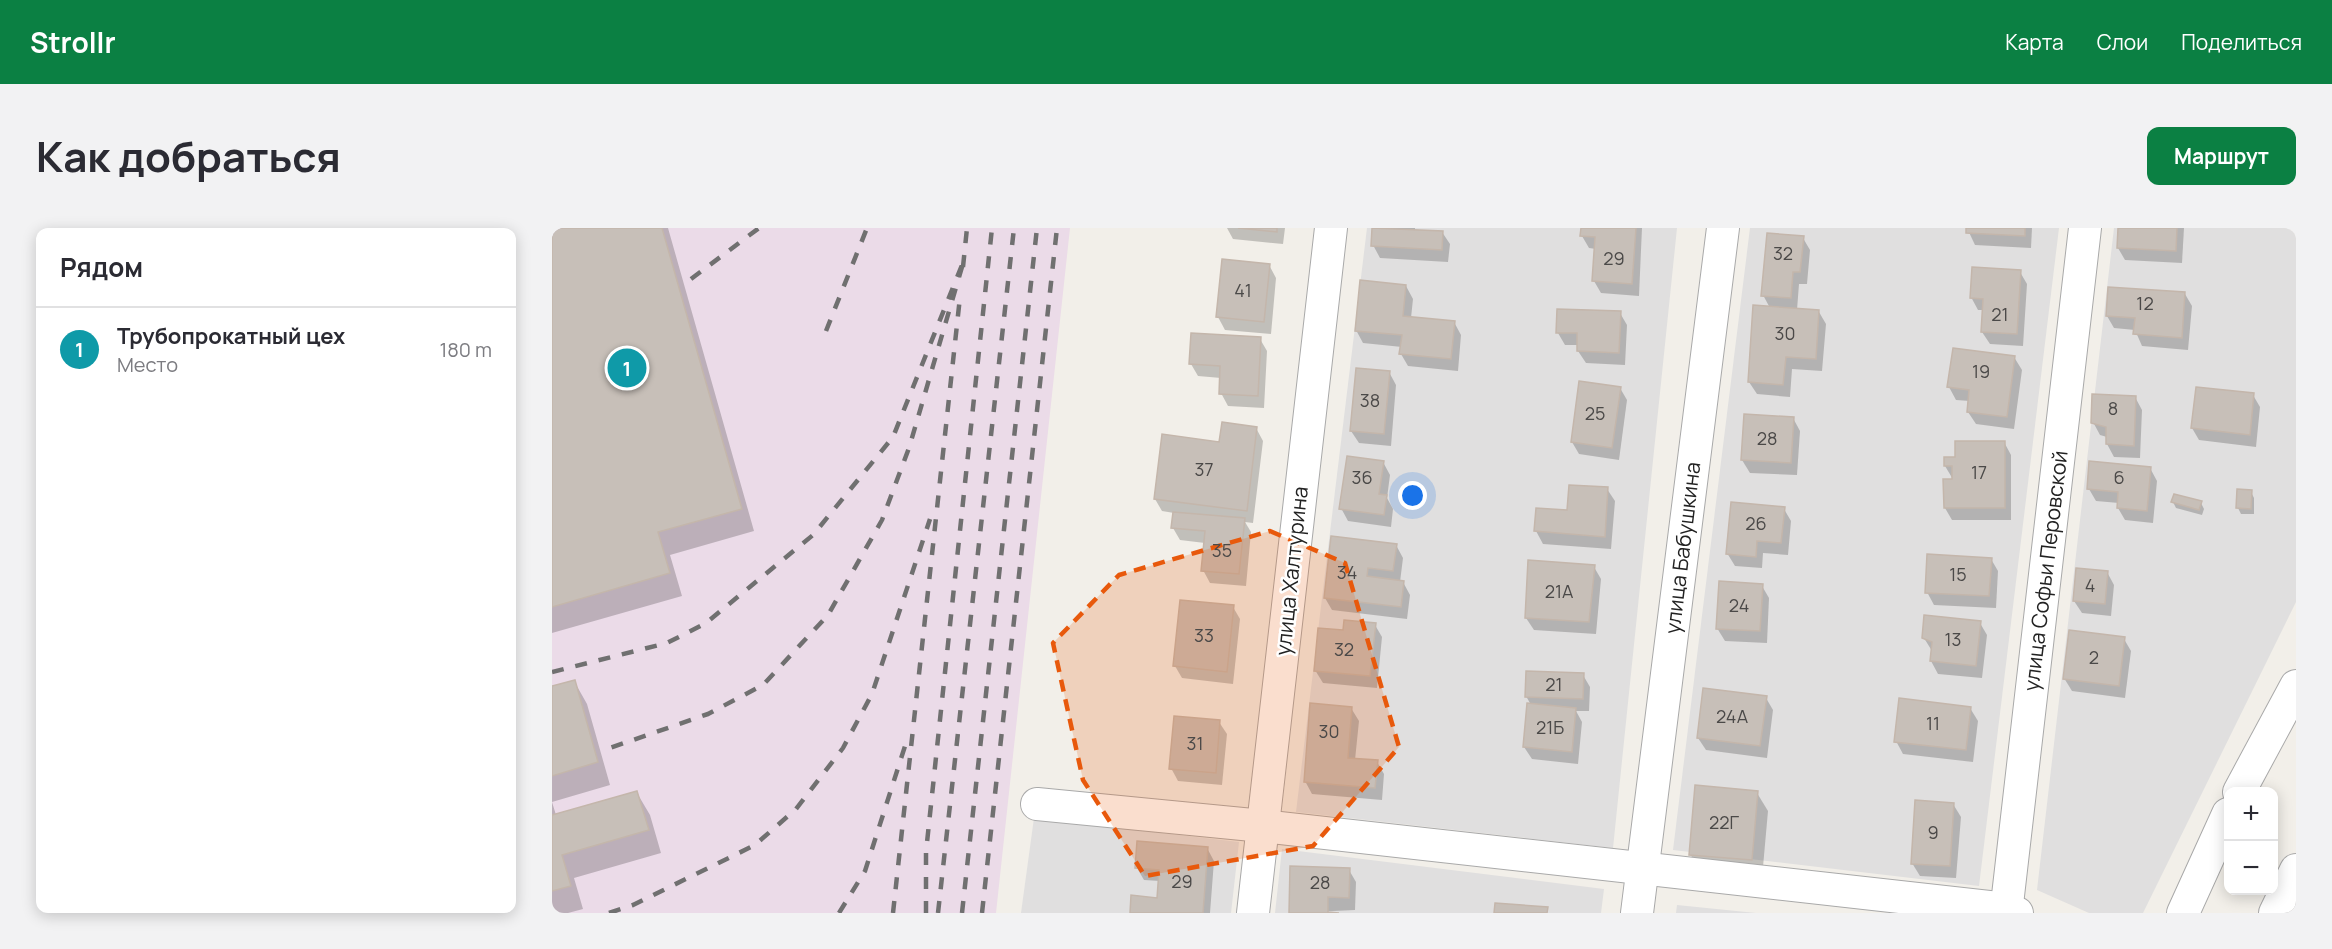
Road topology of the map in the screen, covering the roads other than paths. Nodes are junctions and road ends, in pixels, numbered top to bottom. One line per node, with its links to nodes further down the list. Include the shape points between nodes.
1 (1331, 228): 8 (street, улица Халтурина)
2 (1723, 228): 9 (street, улица Бабушкина)
3 (2085, 228): 11 (street, улица Софьи Перовской)
4 (2296, 686): 5 (street)
5 (2242, 787)
6 (1036, 804): 8 (street)
7 (2224, 825): 14 (street)
8 (1263, 826): 9 (street); 12 (street, улица Халтурина)
9 (1642, 868): 11 (street); 13 (street, улица Бабушкина)
10 (2296, 870): 15 (street)
11 (2010, 912)
12 (1253, 913)
13 (1637, 913)
14 (2183, 913)
15 (2274, 913)

